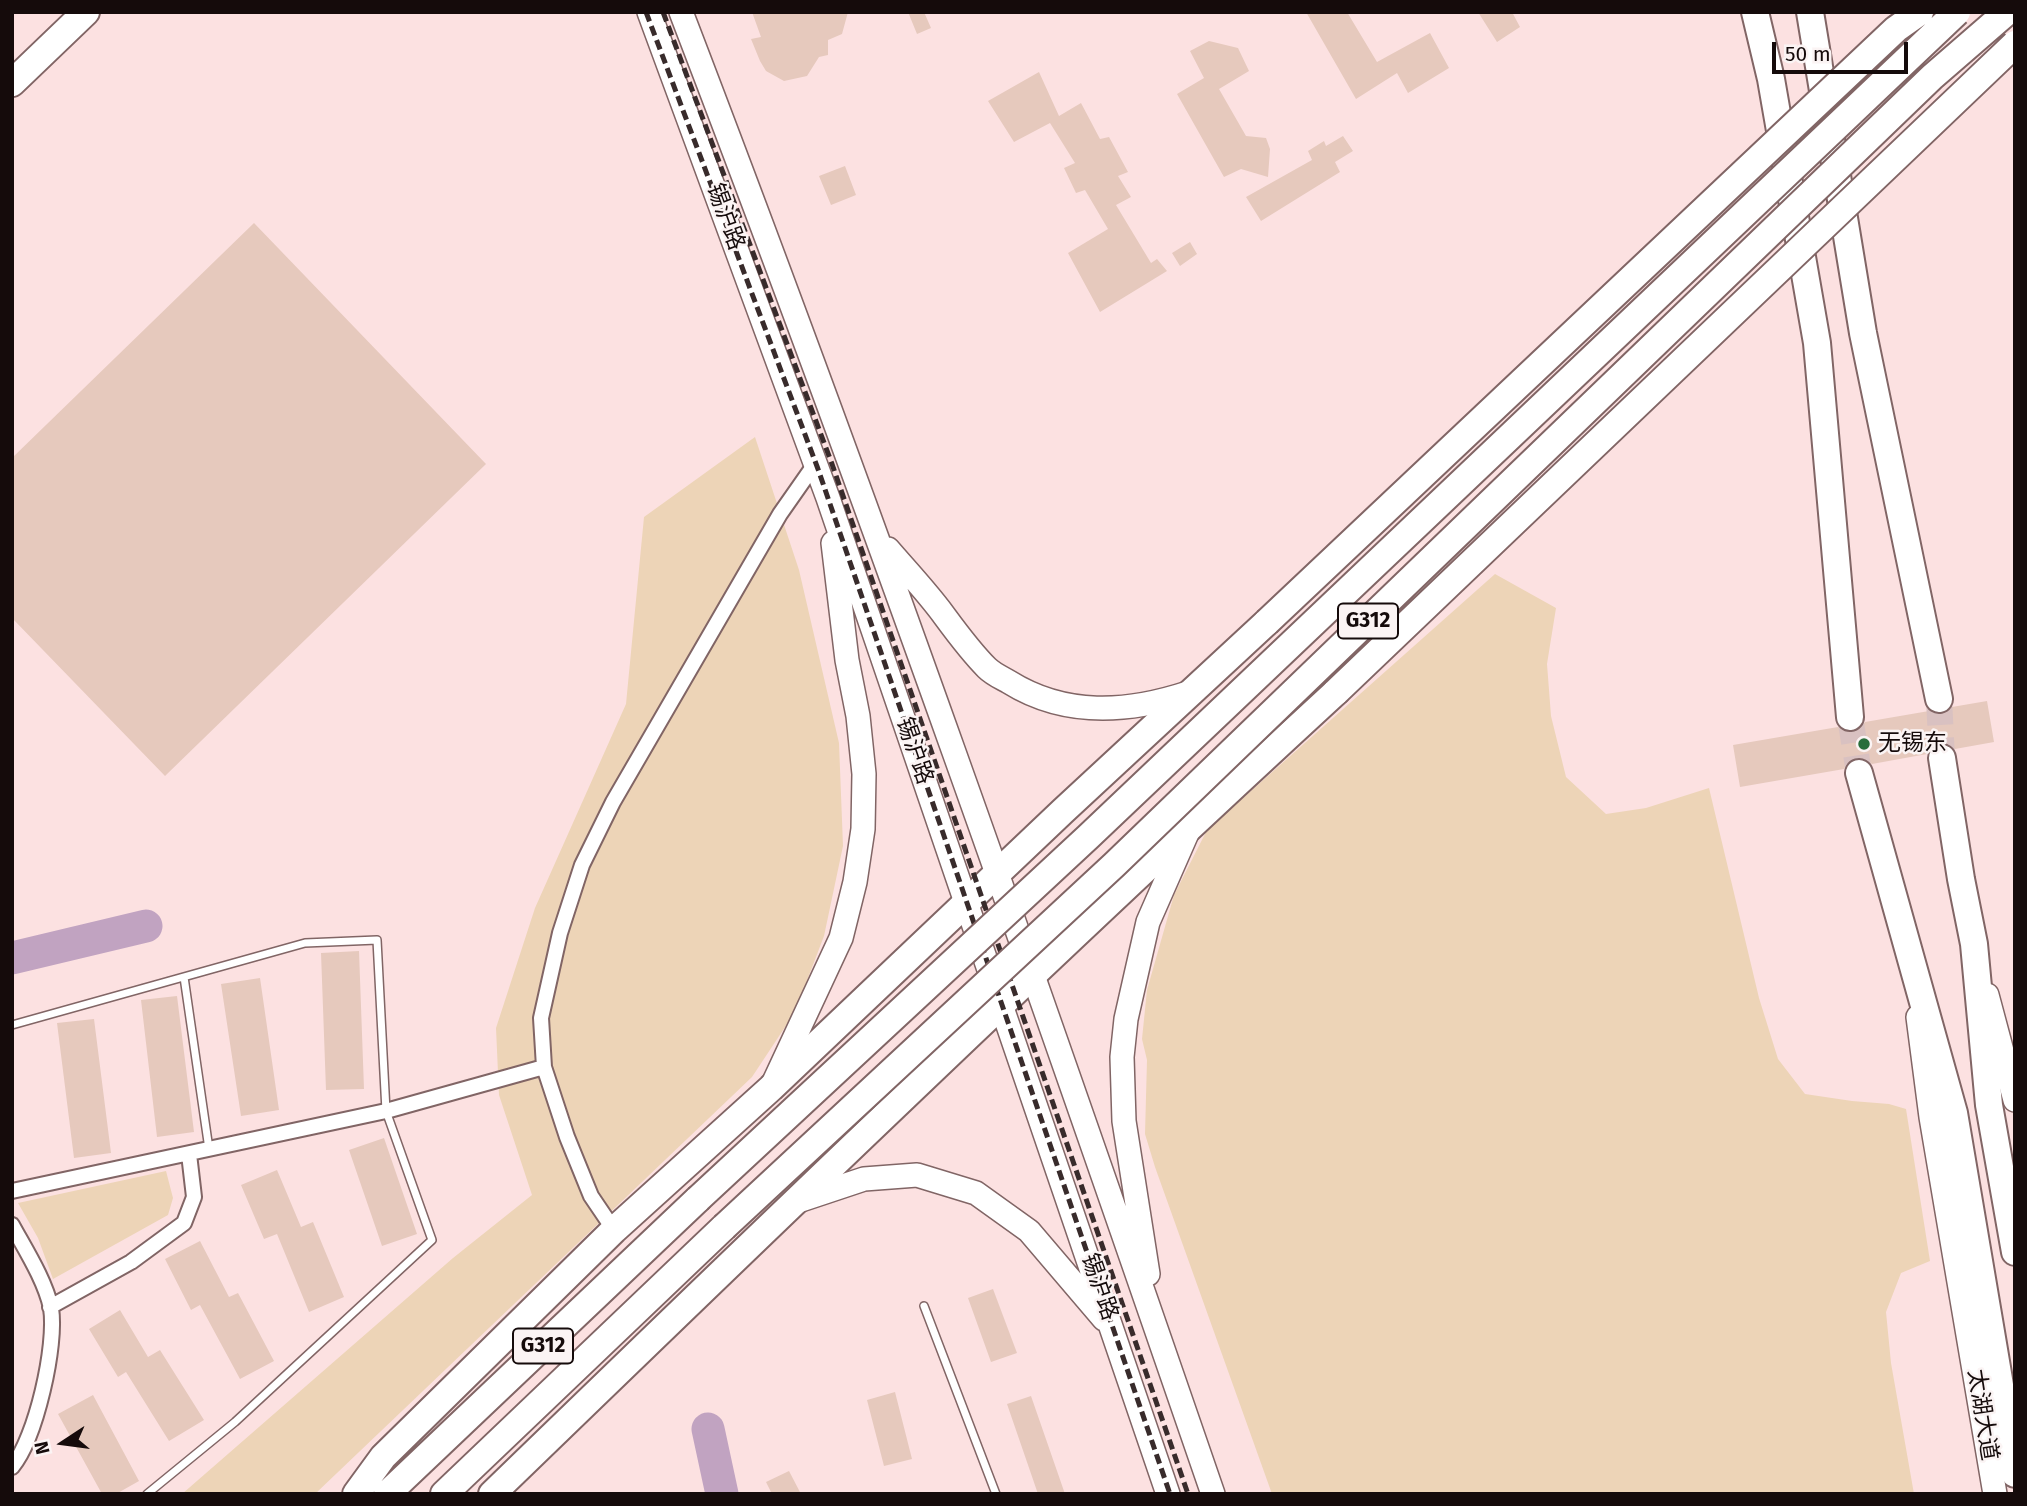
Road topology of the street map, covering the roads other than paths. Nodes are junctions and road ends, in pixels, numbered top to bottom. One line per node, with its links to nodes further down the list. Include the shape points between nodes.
1 (86, 12): 10 (highway)
2 (649, 12): 11 (main road, 锡沪路)
3 (681, 12): 13 (main road, 锡沪路)
4 (1755, 12): 16 (highway, via 1817,344)
5 (1810, 12): 15 (highway, via 1863,333)
6 (1957, 12): 47 (highway, G312, bridge)
7 (2007, 12): 48 (highway, G312, bridge, via 1932,77 1114,866)
8 (1910, 18): 14 (highway, bridge)
9 (2015, 44): 19 (highway, bridge)
10 (12, 83)
11 (815, 464): 12 (main road, 锡沪路); 27 (street, via 780,514 627,778 582,865 560,933 541,1018)
12 (828, 498): 21 (main road, 锡沪路); 28 (main road, via 846,660 858,716 863,829 841,938)
13 (879, 538): 14 (main road, via 964,644 989,670 1023,691 1059,705 1092,710 1158,703); 20 (main road, 锡沪路)
14 (1191, 692): 20 (highway)
15 (1939, 699)
16 (1850, 717)
17 (1942, 758): 22 (highway)
18 (1859, 773): 42 (highway, via 1954,1113 1963,1231)
19 (1191, 826): 23 (highway); 40 (main road, via 1148,922 1122,1056 1124,1121)
20 (997, 875): 21 (highway); 23 (main road, 锡沪路)
21 (965, 904): 25 (main road, 锡沪路); 28 (highway)
22 (1974, 944): 29 (main road); 37 (highway, via 1989,1105)
23 (1033, 974): 25 (highway); 40 (main road, 锡沪路)
24 (184, 977): 26 (lane); 30 (lane, via 305,943 377,940); 31 (lane)
25 (1002, 1005): 34 (highway); 41 (main road, 锡沪路)
26 (12, 1025)
27 (544, 1067): 30 (street); 36 (street, via 567,1138 592,1196)
28 (771, 1088): 36 (highway)
29 (2015, 1100)
30 (386, 1111): 31 (street); 45 (lane, via 432,1240 235,1422)
31 (210, 1150): 32 (street)
32 (189, 1154): 33 (street); 39 (street, via 194,1197 184,1223 131,1262)
33 (12, 1191)
34 (792, 1203): 41 (main road, via 864,1180 917,1175 976,1193 1029,1231); 49 (highway)
35 (12, 1224): 39 (street)
36 (614, 1230): 46 (highway, via 383,1457)
37 (2015, 1252)
38 (924, 1306): 50 (lane)
39 (50, 1307): 43 (street, via 52,1340 44,1387)
40 (1155, 1325): 52 (main road)
41 (1113, 1331): 51 (main road, 锡沪路)
42 (1981, 1334): 44 (highway); 53 (main road, 太湖大道)
43 (12, 1467)
44 (2015, 1474)
45 (147, 1494)
46 (356, 1494)
47 (387, 1494)
48 (444, 1494)
49 (492, 1494)
50 (996, 1494)
51 (1168, 1494)
52 (1213, 1494)
53 (1995, 1494)

